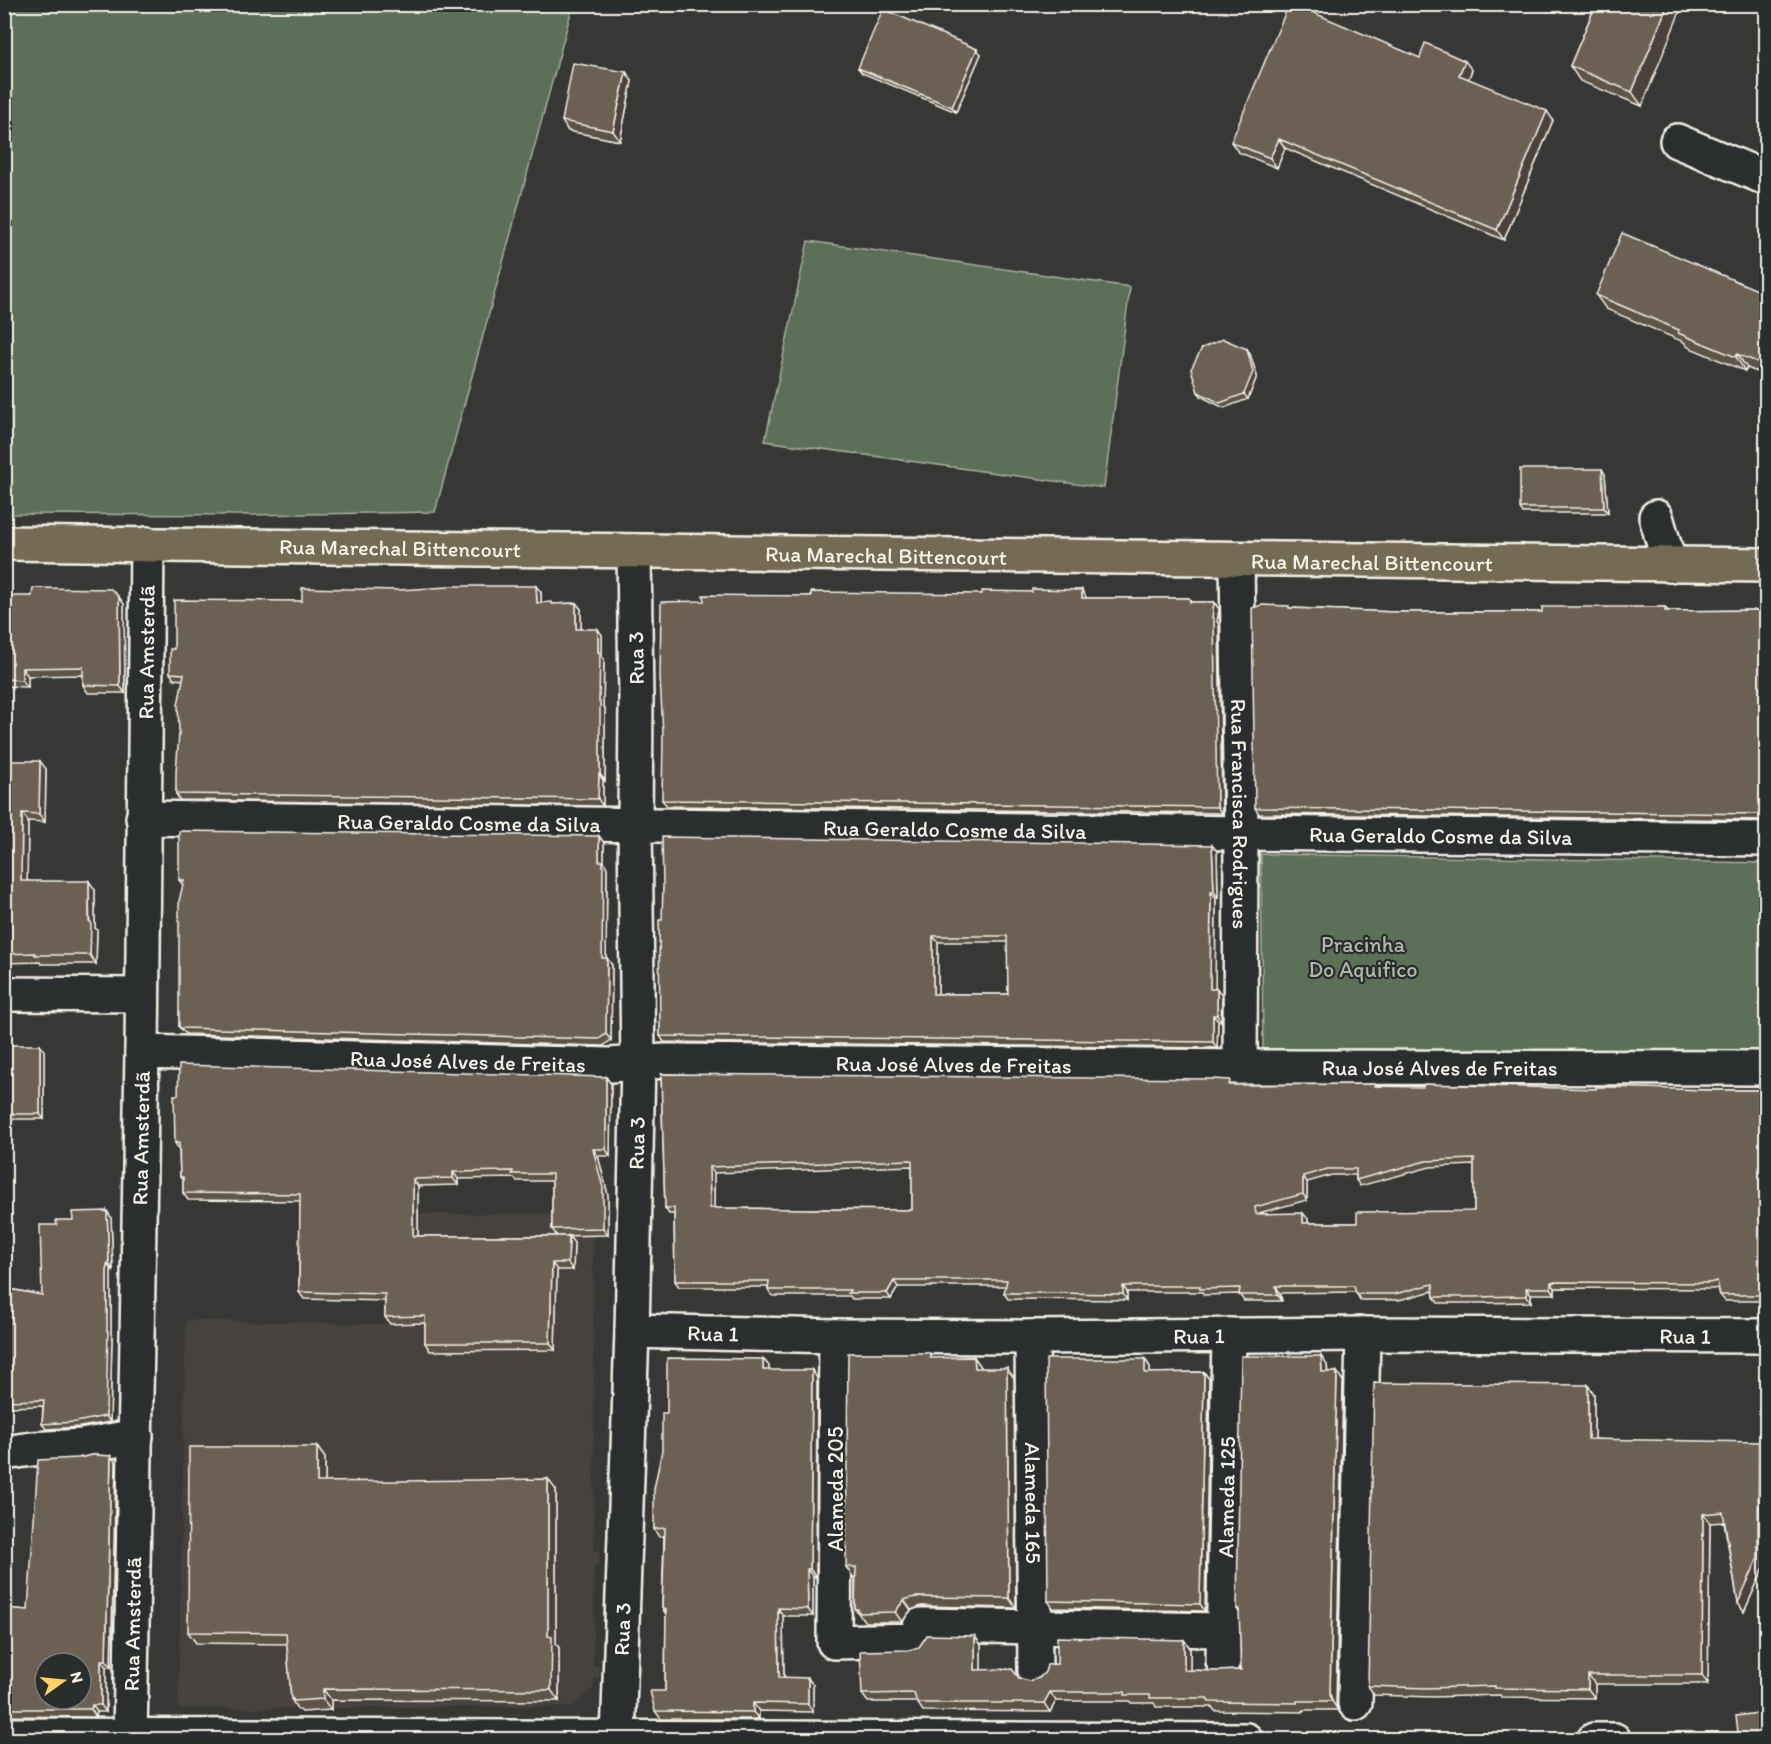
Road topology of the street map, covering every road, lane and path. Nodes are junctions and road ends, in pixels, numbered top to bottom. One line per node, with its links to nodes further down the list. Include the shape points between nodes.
1 (1677, 141): 2 (street)
2 (1767, 178)
3 (1656, 517): 8 (street)
4 (4, 543): 5 (main road, Rua Marechal Bittencourt)
5 (147, 544): 6 (main road, Rua Marechal Bittencourt); 10 (street, Rua Amsterdã)
6 (634, 551): 7 (main road, Rua Marechal Bittencourt); 11 (street, Rua 3)
7 (1237, 562): 8 (main road, Rua Marechal Bittencourt); 12 (street, Rua Francisca Rodrigues)
8 (1670, 565): 9 (main road, Rua Marechal Bittencourt)
9 (1767, 565)
10 (143, 818): 11 (street, Rua Geraldo Cosme da Silva); 15 (street, Rua Amsterdã)
11 (635, 825): 12 (street, Rua Geraldo Cosme da Silva); 17 (street, Rua 3)
12 (1241, 833): 13 (street, Rua Geraldo Cosme da Silva); 18 (street, Rua Francisca Rodrigues)
13 (1767, 839)
14 (4, 994): 15 (street)
15 (142, 995): 16 (street, Rua Amsterdã)
16 (142, 1052): 17 (street, Rua José Alves de Freitas); 26 (street, Rua Amsterdã)
17 (638, 1063): 18 (street, Rua José Alves de Freitas); 20 (street, Rua 3)
18 (1240, 1067): 19 (street, Rua José Alves de Freitas)
19 (1767, 1068)
20 (632, 1331): 23 (street, Rua 1); 33 (street, Rua 3)
21 (1363, 1334): 22 (street, Rua 1); 24 (street, Rua 1); 30 (street)
22 (1229, 1335): 25 (street, Rua 1); 28 (street, Alameda 125, via 1223,1645)
23 (836, 1336): 25 (street, Rua 1); 28 (street, Alameda 205, via 834,1642 914,1640 921,1625)
24 (1767, 1336)
25 (1032, 1337): 28 (street, Alameda 165)
26 (136, 1436): 27 (street, via 82,1446); 32 (street, Rua Amsterdã)
27 (4, 1453)
28 (1035, 1627): 29 (street, Alameda 165)
29 (1035, 1671)
30 (1355, 1703)
31 (4, 1735): 32 (street)
32 (130, 1737): 33 (street)
33 (618, 1738): 35 (street)
34 (917, 1738): 35 (street); 36 (street)
35 (771, 1739)
36 (1078, 1739): 37 (street)
37 (1244, 1740)
38 (1594, 1740): 39 (street)
39 (1614, 1740)

